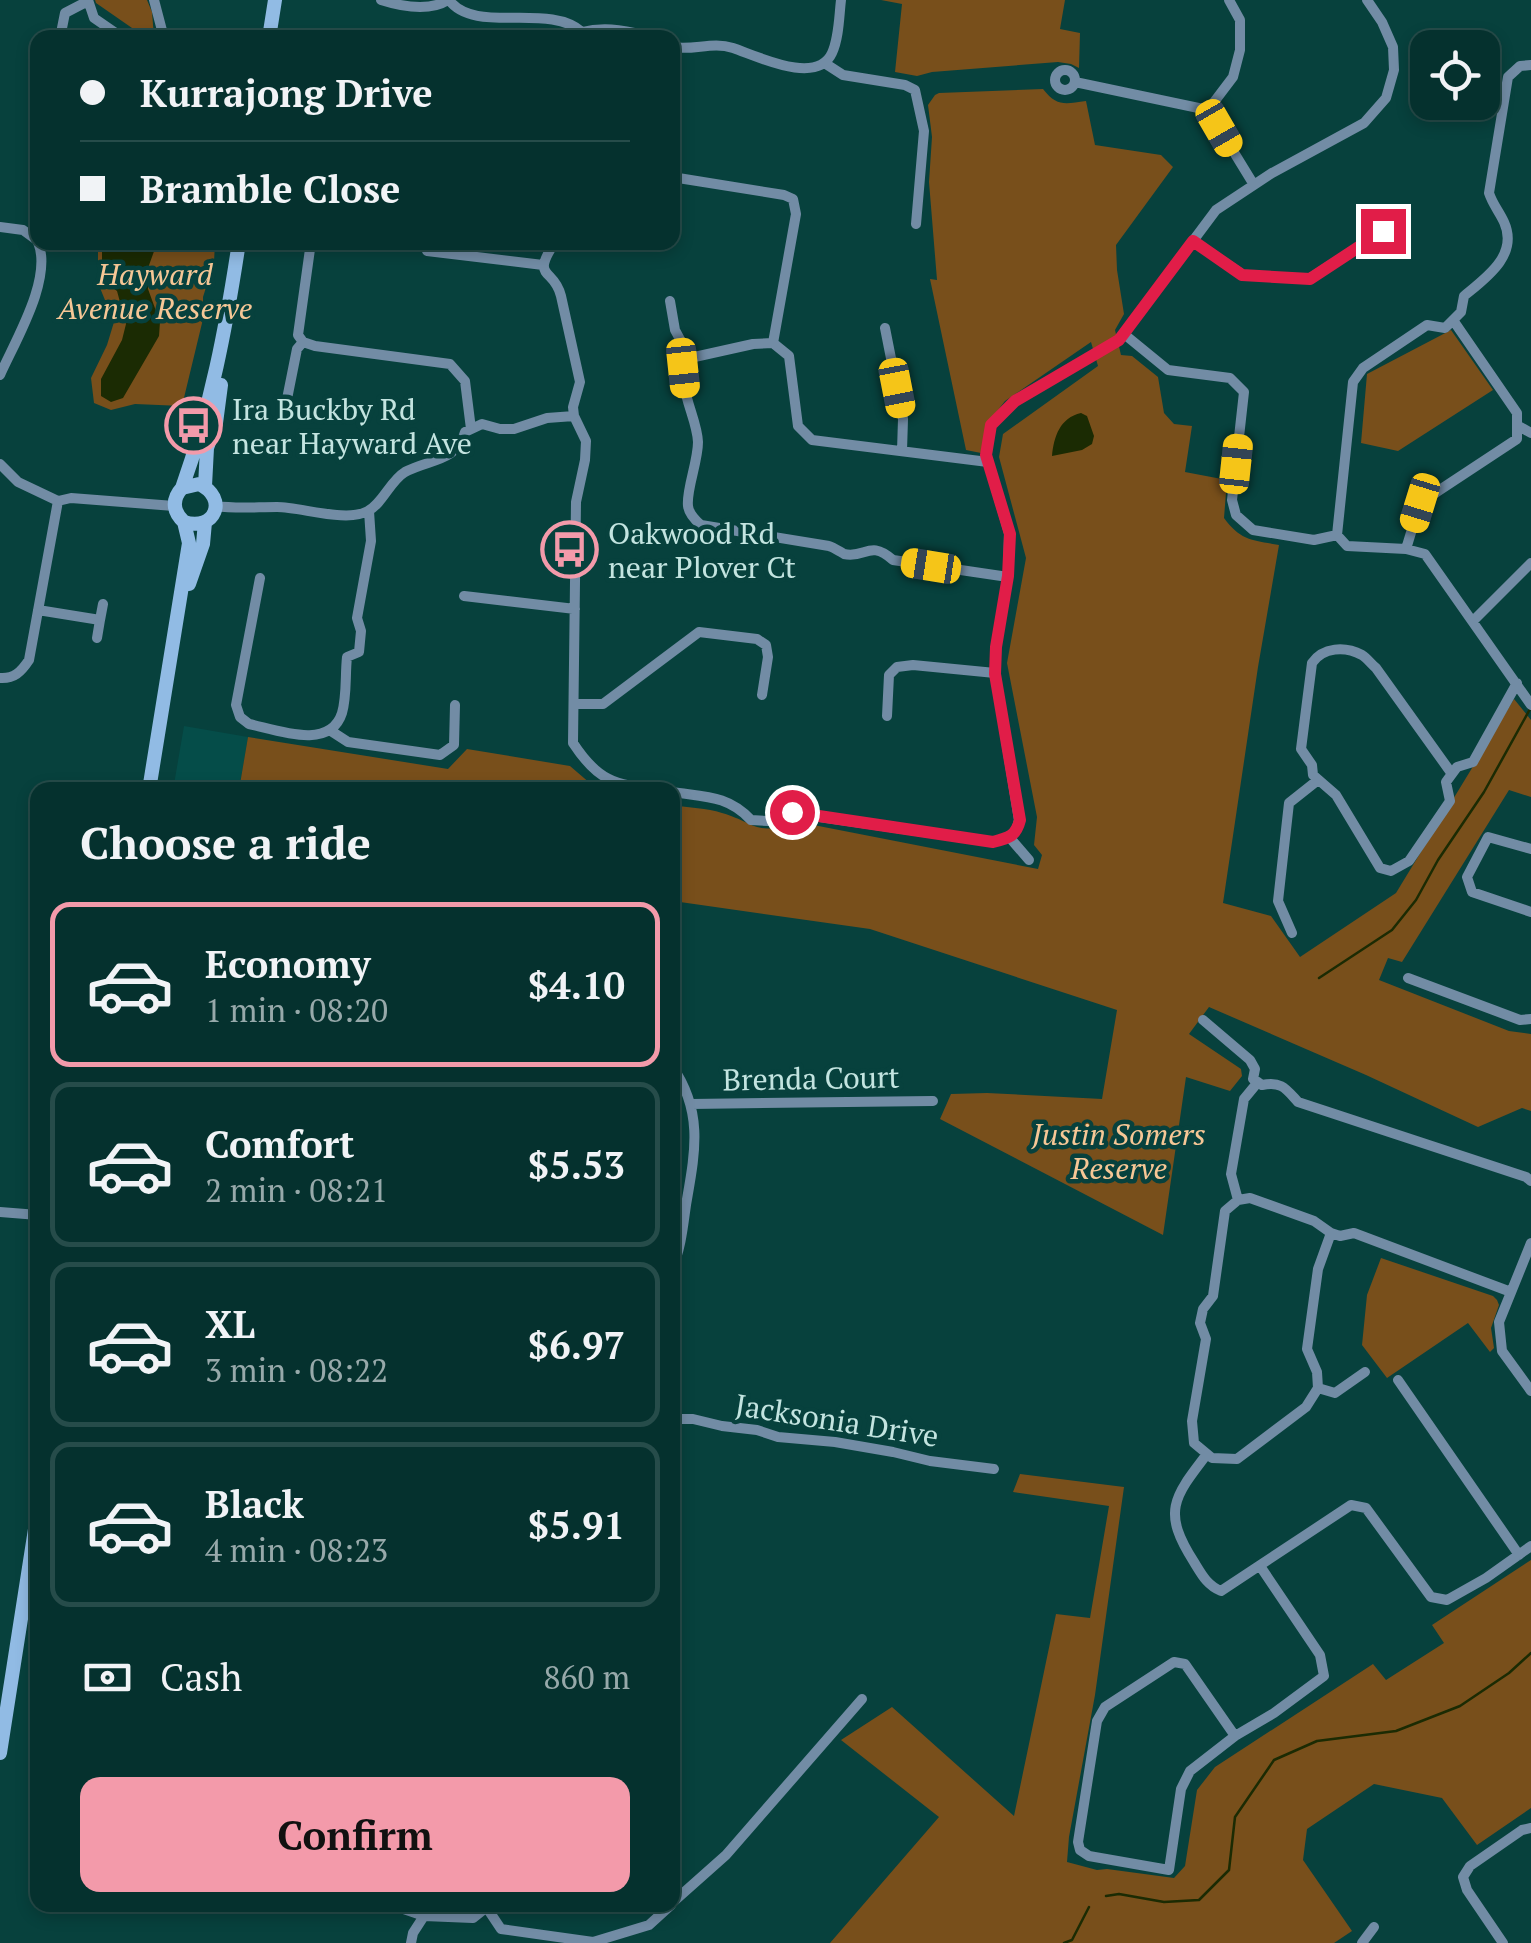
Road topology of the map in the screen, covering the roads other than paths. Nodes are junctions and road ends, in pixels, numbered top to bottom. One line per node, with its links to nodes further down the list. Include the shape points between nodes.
1 (88, 0): 9 (street, via 65,12); 10 (street, via 94,18)
2 (154, 0): 11 (street)
3 (274, 0): 12 (street)
4 (382, 0): 5 (street, via 426,8)
5 (449, 0): 13 (street, via 464,12 529,16)
6 (841, 0): 15 (street)
7 (1229, 0): 18 (street, via 1240,20 1240,50 1233,77)
8 (1367, 0): 20 (street, via 1393,47 1386,98 1364,123)
9 (62, 30)
10 (111, 30)
11 (162, 30)
12 (270, 30)
13 (577, 30)
14 (680, 48): 15 (street, via 709,44 792,66)
15 (826, 64): 21 (street, via 843,75 915,90 924,131)
16 (1531, 65): 34 (street, via 1508,77 1489,192 1504,222 1506,255 1464,296)
17 (1075, 82): 18 (street)
18 (1208, 110): 20 (street)
19 (680, 178): 38 (street, via 793,199 796,214)
20 (1254, 185): 25 (street, via 1216,210)
21 (916, 224)
22 (0, 227): 24 (street)
23 (1383, 231): 25 (street, via 1310,279 1242,275)
24 (30, 236)
25 (1193, 241): 36 (street)
26 (41, 250): 40 (street, via 38,290)
27 (237, 250): 33 (street)
28 (310, 250): 37 (street)
29 (549, 250): 31 (street)
30 (427, 252): 31 (street)
31 (542, 265): 42 (street, via 559,285 580,382)
32 (670, 301): 39 (street)
33 (229, 304): 49 (street); 50 (street, via 208,409)
34 (1453, 320): 43 (street, via 1517,413); 57 (street, via 1445,328 1427,325 1353,382)
35 (885, 328): 46 (street, via 903,418)
36 (1124, 334): 47 (street, via 1015,401 991,425); 57 (street, via 1168,370 1230,378 1244,392 1236,515 1253,530 1314,540)
37 (302, 342): 41 (street); 44 (street, via 450,364 465,381)
38 (773, 343): 39 (street); 46 (street, via 789,356 798,426 812,440)
39 (690, 358): 60 (street, via 683,368 698,439 688,505 700,526)
40 (0, 375)
41 (287, 399)
42 (574, 416): 44 (street); 65 (street, via 586,441 576,502)
43 (1517, 425): 45 (street); 58 (street, via 1517,439 1420,503)
44 (471, 429): 54 (street, via 450,454 402,473)
45 (1531, 433)
46 (902, 451): 47 (street)
47 (988, 462): 60 (street, via 1010,534)
48 (0, 464): 51 (street, via 18,482)
49 (204, 486): 50 (street); 53 (street)
50 (182, 488): 52 (street)
51 (58, 502): 52 (street); 64 (street)
52 (174, 506): 55 (street)
53 (216, 506): 54 (street, via 350,516); 56 (street)
54 (369, 511): 78 (street, via 358,652 347,657 342,712)
55 (184, 522): 56 (street); 66 (street, via 190,544)
56 (205, 522): 66 (street)
57 (1337, 535): 58 (street, via 1347,546)
58 (1406, 549): 68 (street, via 1425,554)
59 (1531, 563): 68 (street)
60 (1008, 576): 70 (street)
61 (260, 578): 78 (street, via 236,705 240,717 316,737)
62 (464, 596): 65 (street)
63 (103, 604): 67 (street)
64 (38, 610): 67 (street); 71 (street, via 29,660 19,673)
65 (575, 610): 75 (street)
66 (179, 613): 81 (street)
67 (100, 620): 69 (street)
68 (1473, 621): 72 (street)
69 (97, 638)
70 (995, 674): 77 (street, via 896,666); 84 (street, via 1020,820)
71 (0, 678)
72 (1516, 684): 74 (street); 79 (street, via 1473,762)
73 (762, 695): 75 (street, via 766,645 700,632 603,704)
74 (1529, 702)
75 (574, 704): 82 (street, via 573,743 588,766)
76 (455, 705): 78 (street, via 454,745 440,755 348,742)
77 (886, 716)
78 (330, 730)
79 (1452, 774): 80 (street, via 1446,782 1450,800 1409,861 1391,871 1380,868 1336,796); 80 (street, via 1376,668 1360,654 1329,649 1312,663 1301,748)
80 (1318, 780): 88 (street, via 1289,803 1278,901)
81 (150, 782)
82 (618, 782)
83 (680, 793): 84 (street, via 728,800 751,820 792,812 993,842)
84 (1010, 838): 86 (street)
85 (1531, 849): 87 (street, via 1488,837 1467,877 1472,892)
86 (1029, 860)
87 (1531, 912)
88 (1292, 933)
89 (1408, 978): 90 (street)
90 (1531, 1019)
91 (1203, 1020): 93 (street, via 1250,1060)
92 (680, 1078): 95 (street)
93 (1258, 1082): 96 (street, via 1285,1088 1298,1102); 97 (street, via 1244,1099 1237,1136 1231,1174)
94 (933, 1101): 95 (street, Brenda Court)
95 (691, 1104): 101 (street, via 694,1154)
96 (1531, 1181)
97 (1238, 1200): 100 (street, via 1250,1198); 109 (street, via 1225,1211 1213,1296 1200,1322 1206,1339 1192,1421 1194,1443)
98 (0, 1212): 99 (street)
99 (30, 1214)
100 (1331, 1233): 103 (street, via 1354,1233); 106 (street, via 1318,1270 1307,1349)
101 (680, 1241)
102 (1531, 1242): 103 (street)
103 (1511, 1292): 107 (street, via 1499,1322 1502,1352)
104 (1364, 1372): 106 (street, via 1335,1393)
105 (1398, 1380): 112 (street)
106 (1318, 1388): 109 (street, via 1306,1407 1237,1459)
107 (1531, 1392)
108 (680, 1418): 110 (street, Jacksonia Drive)
109 (1206, 1454): 114 (street, via 1174,1508 1178,1538 1209,1586 1221,1591)
110 (994, 1469)
111 (1531, 1546): 112 (street)
112 (1519, 1555): 114 (street, via 1447,1600 1431,1597 1366,1508 1350,1506)
113 (30, 1561): 117 (street)
114 (1260, 1566): 116 (street, via 1320,1655 1324,1676)
115 (862, 1699): 119 (street, via 726,1855)
116 (1235, 1736): 116 (street, via 1190,1771 1181,1789 1169,1870 1080,1850 1104,1707 1174,1662 1185,1664)
117 (0, 1752)
118 (1531, 1828): 128 (street, via 1470,1866 1464,1877)
119 (680, 1897)
120 (412, 1912): 124 (street)
121 (480, 1912): 124 (street, via 473,1918)
122 (491, 1912): 123 (street, via 501,1929 593,1942 649,1925)
123 (663, 1912)
124 (424, 1916): 126 (street)
125 (1374, 1927): 127 (street)
126 (411, 1943)
127 (1362, 1943)
128 (1503, 1943)

